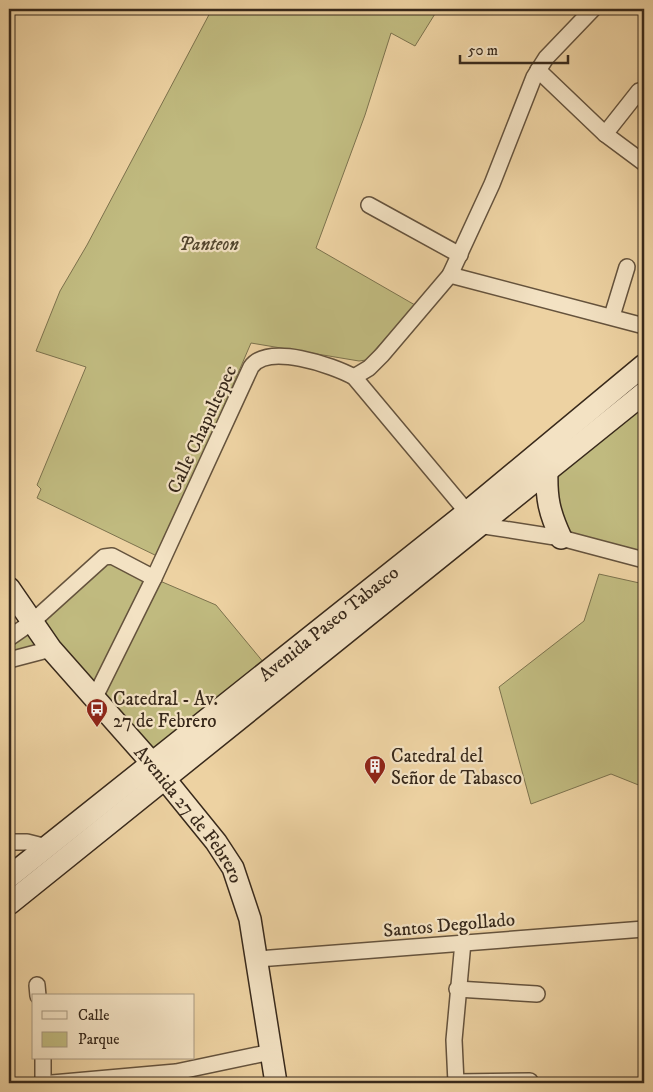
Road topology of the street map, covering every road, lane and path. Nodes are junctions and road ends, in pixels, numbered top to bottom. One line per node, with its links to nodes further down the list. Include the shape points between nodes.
1 (593, 9): 2 (street)
2 (538, 70): 4 (street); 7 (street)
3 (639, 91): 4 (street)
4 (605, 134): 5 (street)
5 (641, 156)
6 (369, 204): 7 (street)
7 (460, 255): 9 (street)
8 (627, 267): 10 (street)
9 (450, 275): 10 (street); 13 (street, via 382,355 369,368)
10 (612, 316): 11 (street)
11 (644, 326)
12 (644, 365): 16 (main road, Avenida Paseo Tabasco)
13 (354, 376): 16 (street, Calle Chapultepec); 19 (street, Calle Chapultepec, via 310,360 256,359)
14 (644, 393): 15 (main road, Avenida Paseo Tabasco)
15 (547, 469): 16 (main road, Avenida Paseo Tabasco); 17 (main road, via 546,495)
16 (472, 519): 17 (street); 26 (main road, Avenida Paseo Tabasco); 27 (main road, Avenida Paseo Tabasco)
17 (561, 538): 18 (street)
18 (644, 560)
19 (154, 578): 21 (street, via 112,556 104,557); 25 (street, Calle Chapultepec)
20 (9, 588): 21 (main road, Avenida 27 de Febrero)
21 (32, 622): 22 (street); 23 (main road, Avenida 27 de Febrero)
22 (9, 638)
23 (51, 650): 24 (street); 25 (main road, Avenida 27 de Febrero)
24 (9, 660)
25 (94, 699): 26 (main road, Avenida 27 de Febrero)
26 (151, 762): 27 (main road, Avenida 27 de Febrero); 29 (main road, Avenida Paseo Tabasco)
27 (165, 779): 31 (main road, Avenida Paseo Tabasco); 34 (main road, Avenida 27 de Febrero, via 233,868 246,904)
28 (9, 842): 29 (street)
29 (47, 846): 30 (main road, Avenida Paseo Tabasco)
30 (9, 877)
31 (9, 904)
32 (644, 929): 33 (street, Santos Degollado)
33 (463, 942): 34 (street, Santos Degollado); 35 (street)
34 (258, 959): 37 (main road, Avenida 27 de Febrero)
35 (457, 989): 36 (street); 40 (street)
36 (536, 994)
37 (271, 1052): 39 (street); 44 (main road, Avenida 27 de Febrero)
38 (43, 1060): 42 (street)
39 (176, 1078): 43 (street)
40 (456, 1082): 41 (street)
41 (530, 1082)
42 (43, 1083)
43 (52, 1083)
44 (276, 1083)

